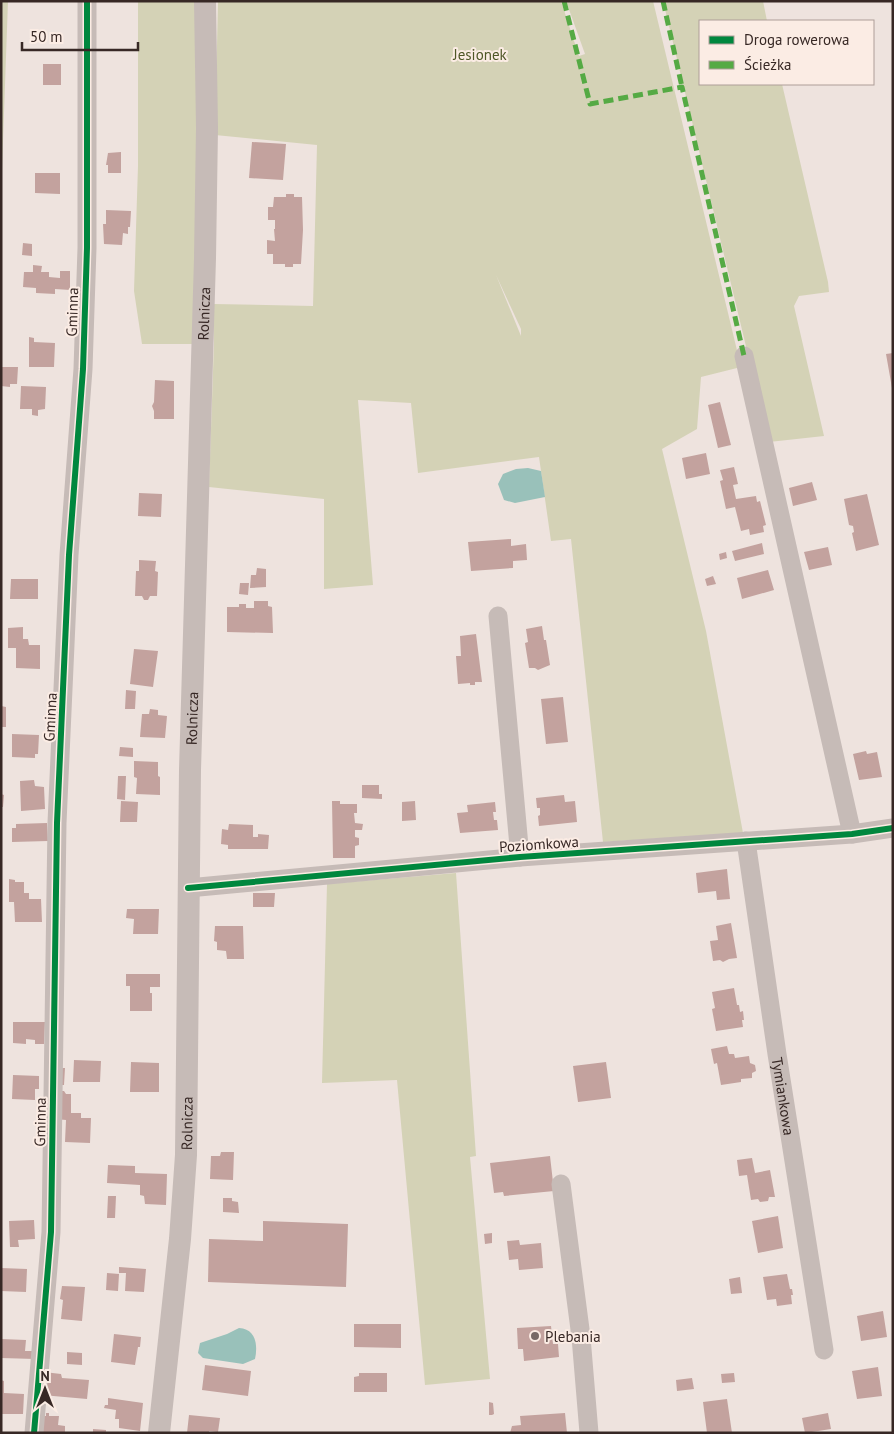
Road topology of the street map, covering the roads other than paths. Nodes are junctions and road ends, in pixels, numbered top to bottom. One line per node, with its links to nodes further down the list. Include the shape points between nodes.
1 (87, 1): 12 (street, Gminna, via 87,248 83,369 69,556 58,823 51,1232)
2 (205, 1): 9 (street, Rolnicza, via 205,258)
3 (744, 356): 6 (street)
4 (498, 616): 8 (street)
5 (893, 828): 6 (street, Poziomkowa)
6 (852, 834): 7 (street, Poziomkowa)
7 (746, 841): 8 (street, Poziomkowa); 11 (street, Tymiankowa)
8 (520, 857): 9 (street, Poziomkowa)
9 (188, 888): 13 (street, Rolnicza, via 184,1195)
10 (561, 1184): 14 (street, via 581,1337)
11 (824, 1350)
12 (34, 1433)
13 (159, 1433)
14 (589, 1433)

